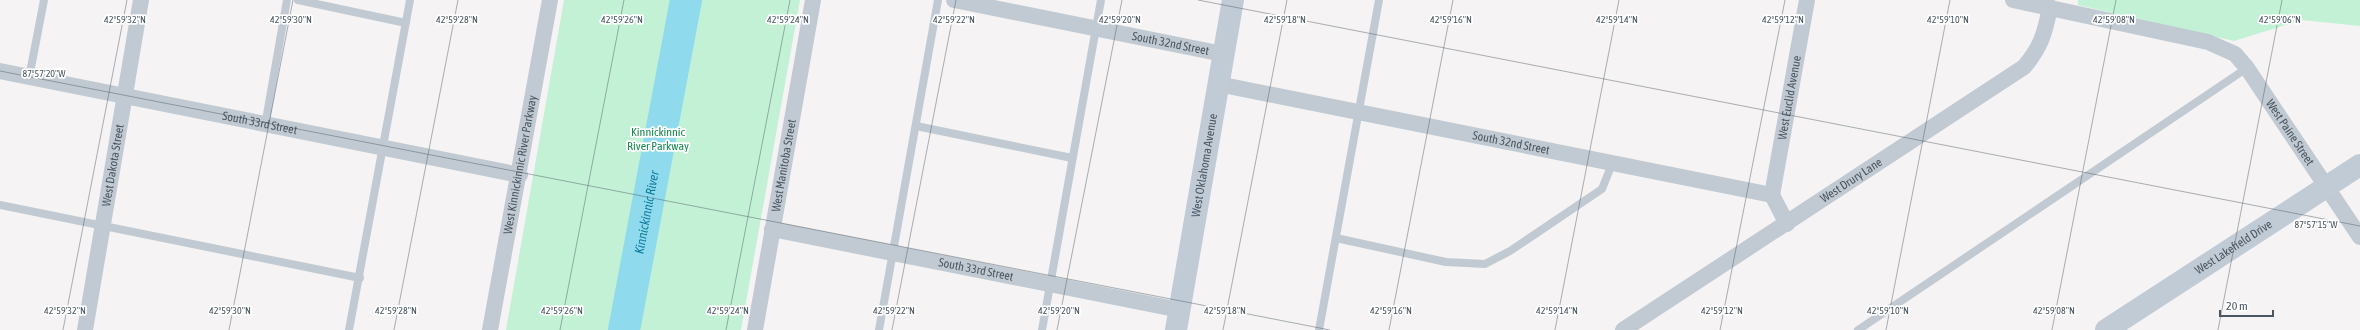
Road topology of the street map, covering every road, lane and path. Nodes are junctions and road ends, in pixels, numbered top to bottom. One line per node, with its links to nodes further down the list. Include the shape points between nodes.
1 (44, 0): 21 (lane)
2 (141, 0): 23 (street, West Dakota Street)
3 (287, 0): 25 (lane)
4 (298, 0): 16 (lane)
5 (410, 0): 16 (lane)
6 (550, 0): 31 (street, West Kinnickinnic River Parkway)
7 (813, 0): 37 (street, West Manitoba Street)
8 (938, 0): 26 (lane)
9 (954, 0): 17 (street, South 32nd Street)
10 (1101, 0): 17 (lane)
11 (1233, 0): 18 (main road, West Oklahoma Avenue)
12 (1379, 0): 24 (lane)
13 (1807, 0): 33 (street, West Euclid Avenue)
14 (2014, 0): 15 (street, West Paine Street)
15 (2050, 7): 19 (street, West Paine Street, via 2208,42 2235,54); 35 (street, West Drury Lane, via 2044,36 2024,67)
16 (406, 23): 27 (lane)
17 (1095, 28): 18 (street, South 32nd Street); 28 (lane)
18 (1223, 54): 22 (main road, West Oklahoma Avenue)
19 (2247, 68): 32 (street, West Paine Street); 52 (lane)
20 (0, 71): 21 (street, South 33rd Street)
21 (29, 78): 23 (street, South 33rd Street)
22 (1218, 84): 24 (street, South 32nd Street); 43 (main road, West Oklahoma Avenue)
23 (125, 97): 25 (street, South 33rd Street); 36 (street, West Dakota Street)
24 (1359, 112): 29 (street, South 32nd Street); 39 (lane)
25 (265, 126): 27 (street, South 33rd Street)
26 (916, 126): 28 (lane); 40 (lane)
27 (382, 149): 31 (street, South 33rd Street); 41 (lane)
28 (1072, 158): 42 (lane)
29 (1612, 164): 33 (street, South 32nd Street); 39 (lane, via 1602,189 1510,251 1485,264 1446,262)
30 (2360, 165): 32 (main road, West Lakefield Drive)
31 (520, 175): 46 (street, West Kinnickinnic River Parkway)
32 (2326, 185): 38 (street, West Paine Street); 53 (main road, West Lakefield Drive)
33 (1772, 195): 35 (street)
34 (0, 205): 36 (lane)
35 (1787, 224): 51 (street, West Drury Lane)
36 (104, 226): 41 (lane); 44 (street, West Dakota Street)
37 (772, 229): 40 (street, South 33rd Street); 47 (street, West Manitoba Street)
38 (2360, 237)
39 (1336, 238): 50 (lane)
40 (894, 253): 42 (street, South 33rd Street); 48 (lane)
41 (360, 278): 45 (lane)
42 (1050, 285): 43 (street, South 33rd Street); 49 (lane)
43 (1178, 320)
44 (85, 330)
45 (349, 330)
46 (490, 330)
47 (754, 330)
48 (879, 330)
49 (1042, 330)
50 (1319, 330)
51 (1622, 330)
52 (1858, 330)
53 (2106, 330)

